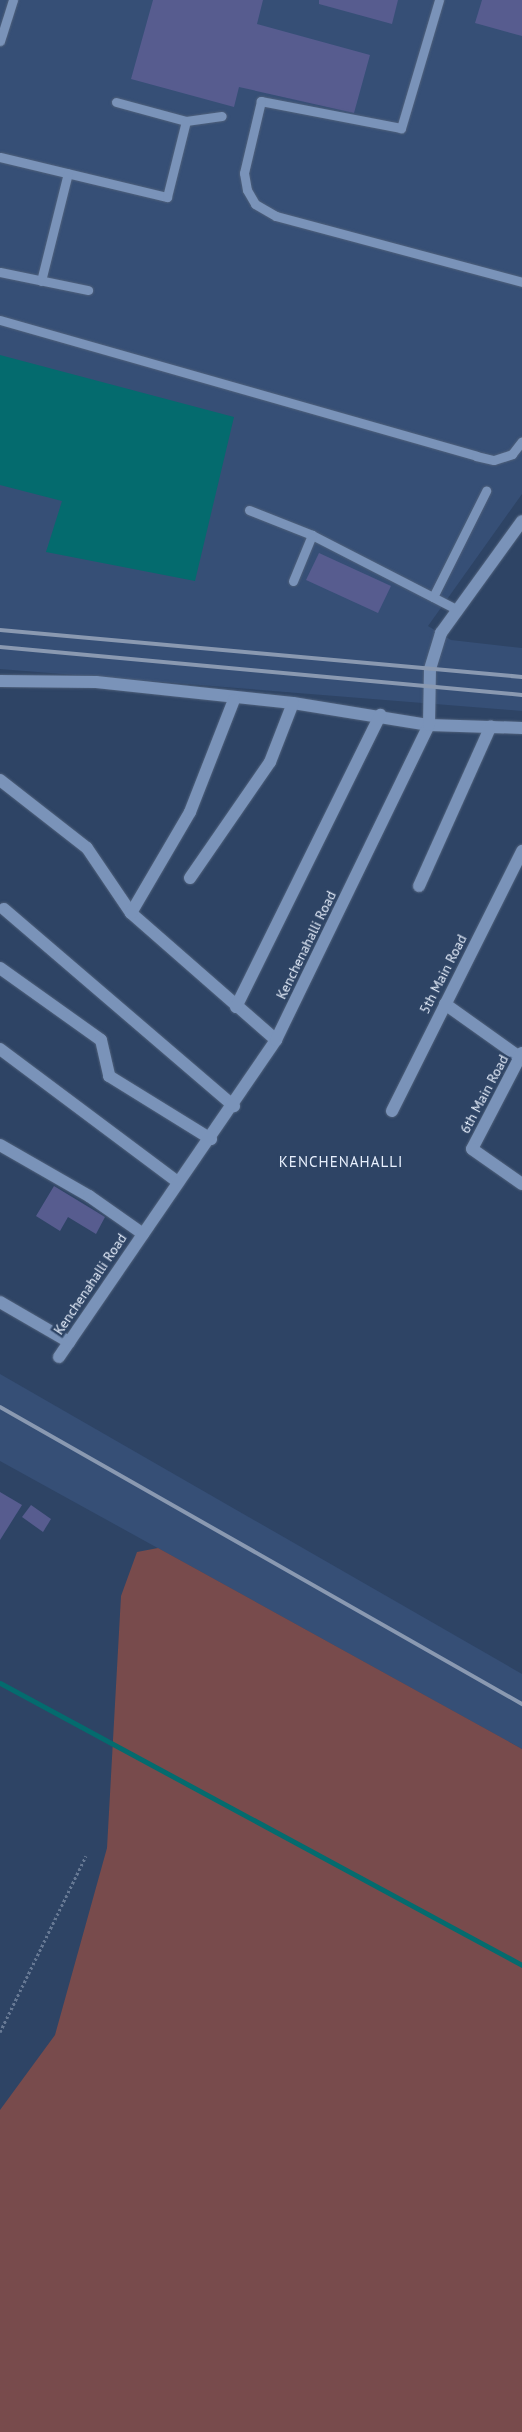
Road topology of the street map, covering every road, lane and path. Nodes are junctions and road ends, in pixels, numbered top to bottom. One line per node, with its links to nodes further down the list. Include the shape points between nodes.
1 (13, 0): 3 (lane)
2 (439, 0): 11 (lane, via 400,128 261,101 244,173 247,190 256,204 276,216)
3 (0, 41)
4 (116, 102): 6 (lane)
5 (222, 116): 6 (lane)
6 (186, 121): 8 (lane, via 167,198)
7 (0, 157): 8 (lane)
8 (68, 173): 10 (lane)
9 (0, 272): 10 (lane)
10 (41, 282): 12 (lane)
11 (522, 282)
12 (88, 290)
13 (0, 320): 14 (lane, via 476,456 494,460 512,454)
14 (522, 441)
15 (486, 491): 22 (lane)
16 (249, 510): 18 (lane)
17 (522, 521): 19 (street, Kenchenahalli Road)
18 (312, 535): 21 (lane); 22 (lane)
19 (509, 539): 20 (street); 23 (street, Kenchenahalli Road)
20 (522, 543)
21 (293, 581)
22 (433, 597): 23 (lane)
23 (456, 609): 28 (street, Kenchenahalli Road, via 441,633 430,669)
24 (0, 680): 25 (street, via 96,682)
25 (234, 700): 26 (street); 36 (street, via 190,812)
26 (293, 702): 27 (street); 33 (street, via 270,762)
27 (380, 715): 28 (street); 39 (street)
28 (429, 724): 29 (street); 40 (street, Kenchenahalli Road)
29 (491, 726): 30 (street); 34 (street)
30 (522, 728)
31 (0, 780): 36 (street, via 87,848)
32 (522, 851): 38 (street, 5th Main Road)
33 (190, 878)
34 (419, 886)
35 (4, 909): 43 (street)
36 (131, 913): 39 (street)
37 (0, 968): 45 (street, via 101,1040 108,1076)
38 (445, 1004): 42 (street); 44 (street, 5th Main Road)
39 (236, 1006): 40 (street)
40 (276, 1040): 43 (street, Kenchenahalli Road)
41 (0, 1049): 47 (street)
42 (521, 1056): 48 (street, 6th Main Road, via 472,1149)
43 (234, 1106): 45 (street, Kenchenahalli Road)
44 (392, 1111)
45 (211, 1139): 47 (street, Kenchenahalli Road)
46 (0, 1145): 49 (street)
47 (178, 1182): 49 (street, Kenchenahalli Road)
48 (522, 1184)
49 (142, 1234): 51 (street, Kenchenahalli Road)
50 (0, 1302): 51 (street)
51 (69, 1342): 52 (street, Kenchenahalli Road)
52 (59, 1357)
53 (86, 1856): 54 (path)
54 (0, 2032)

